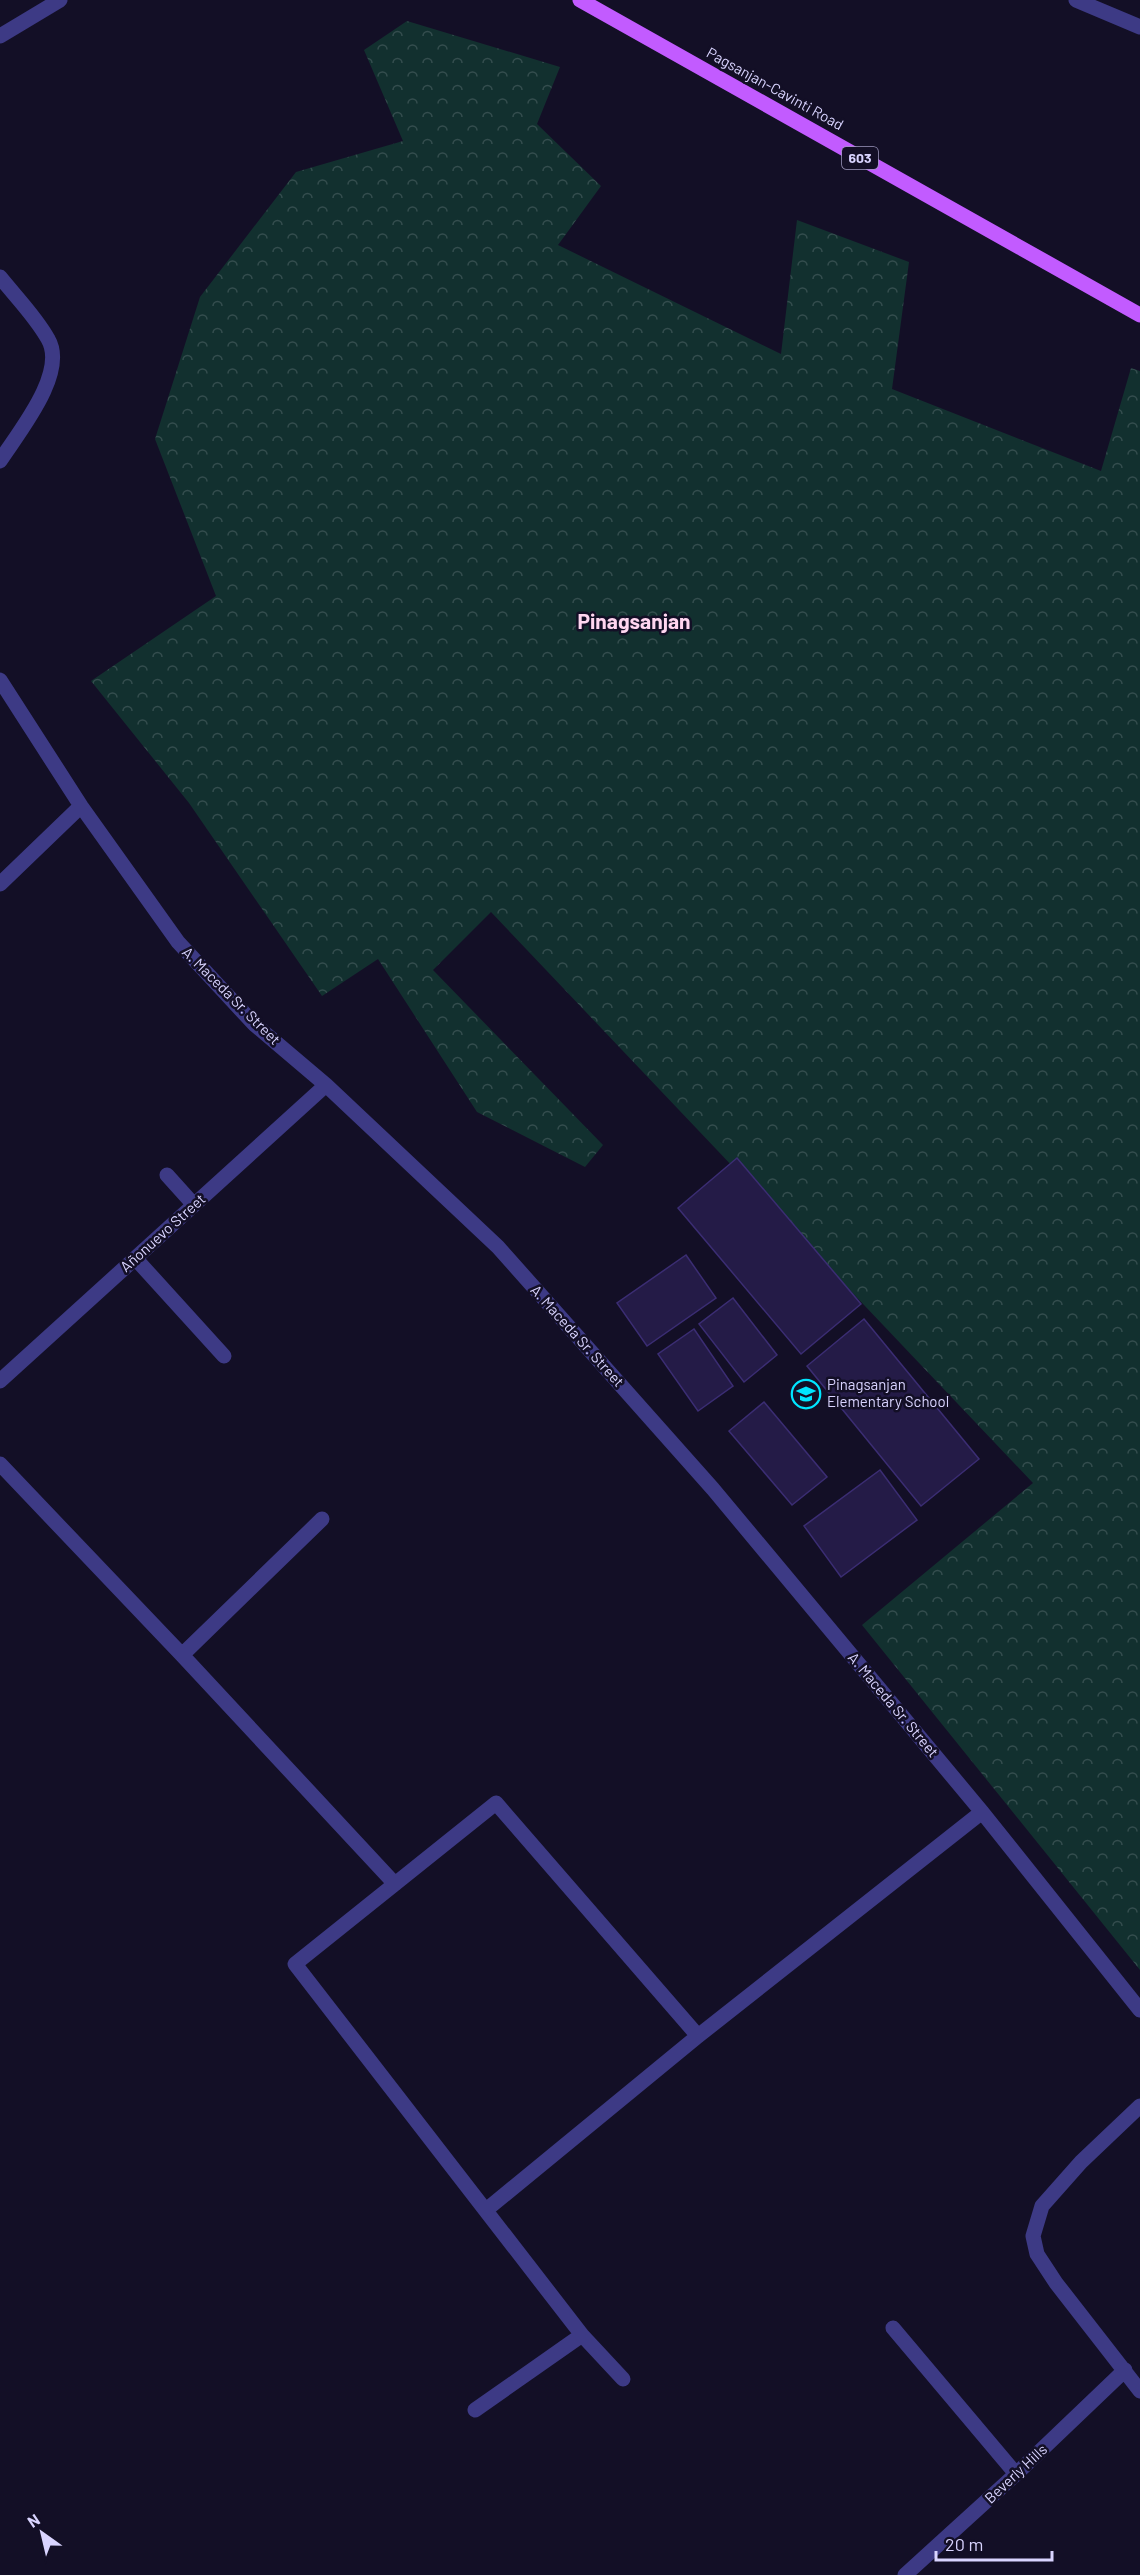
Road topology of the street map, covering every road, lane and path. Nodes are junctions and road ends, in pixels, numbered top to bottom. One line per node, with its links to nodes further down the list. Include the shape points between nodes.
1 (60, 0): 5 (street)
2 (580, 0): 7 (main road, Pagsanjan-Cavinti Road / 603)
3 (1076, 0): 4 (street)
4 (1140, 27)
5 (0, 36)
6 (0, 277): 8 (street, via 50,340 54,363 40,399)
7 (1140, 315)
8 (0, 461)
9 (0, 680): 10 (street, A. Maceda Sr. Street)
10 (81, 806): 11 (street); 12 (street, A. Maceda Sr. Street, via 178,942 254,1024)
11 (0, 884)
12 (326, 1085): 14 (street, Añonuevo Street); 21 (street, A. Maceda Sr. Street, via 498,1247 713,1489)
13 (167, 1175): 14 (street)
14 (194, 1204): 15 (street, Añonuevo Street)
15 (135, 1258): 16 (street); 17 (street, Añonuevo Street)
16 (224, 1356)
17 (0, 1381)
18 (0, 1464): 20 (street)
19 (322, 1519): 20 (street)
20 (182, 1654): 22 (street)
21 (982, 1812): 23 (street, A. Maceda Sr. Street); 24 (street)
22 (395, 1884): 24 (street, via 496,1803); 26 (street, via 295,1964)
23 (1140, 2010)
24 (698, 2036): 26 (street)
25 (1140, 2106): 29 (street, via 1042,2206 1033,2236 1037,2254 1056,2283)
26 (486, 2210): 28 (street)
27 (893, 2328): 33 (street)
28 (582, 2334): 30 (street); 32 (street)
29 (1125, 2370): 31 (street); 33 (street, Beverly Hills)
30 (623, 2379)
31 (1140, 2391)
32 (475, 2410)
33 (1016, 2474): 34 (street, Beverly Hills)
34 (905, 2575)

